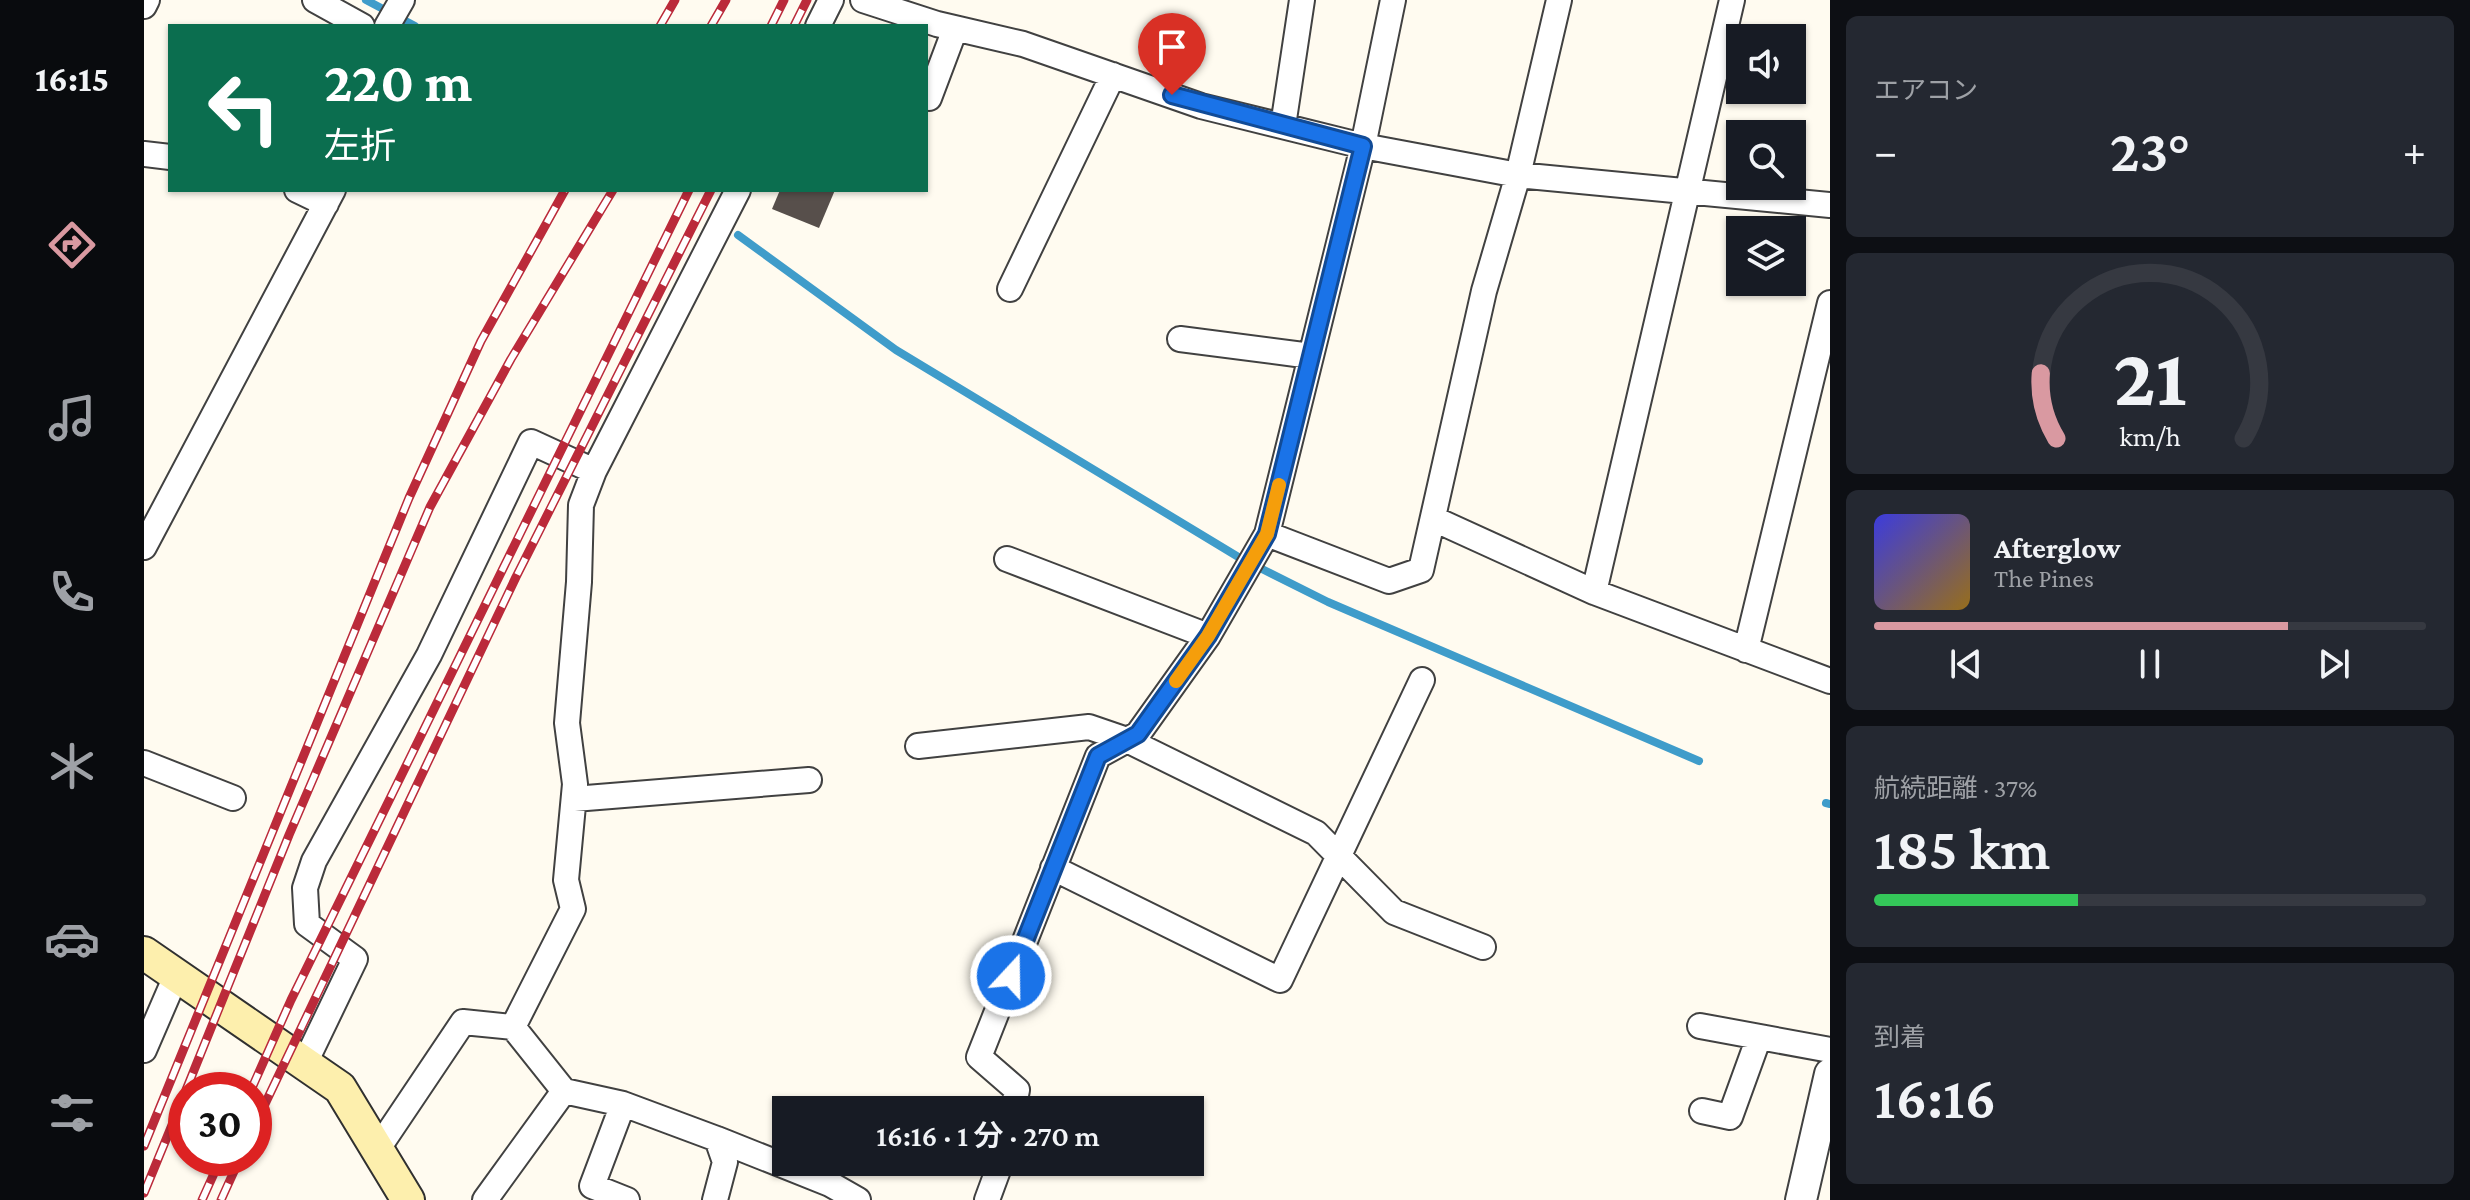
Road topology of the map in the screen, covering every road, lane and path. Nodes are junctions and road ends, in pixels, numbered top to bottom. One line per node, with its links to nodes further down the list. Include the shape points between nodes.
1 (147, 0): 9 (street)
2 (831, 0): 13 (street)
3 (863, 0): 14 (street)
4 (1302, 0): 17 (street)
5 (1393, 0): 18 (street)
6 (1559, 0): 21 (street)
7 (1732, 0): 24 (street)
8 (402, 1): 12 (street)
9 (144, 6)
10 (320, 11): 11 (street)
11 (356, 24)
12 (388, 24)
13 (819, 24)
14 (955, 29): 15 (street, via 1023,44); 16 (street)
15 (1113, 75): 17 (street, via 1201,106); 27 (street)
16 (929, 98)
17 (1283, 126): 18 (street)
18 (1363, 146): 21 (street); 30 (street)
19 (144, 154): 20 (street)
20 (168, 157)
21 (1518, 175): 24 (street); 32 (street, via 1484,291)
22 (306, 192): 25 (street)
23 (737, 192): 31 (street)
24 (1687, 192): 26 (street); 36 (street)
25 (329, 197): 34 (street)
26 (1830, 205)
27 (1010, 289)
28 (1830, 303): 38 (street)
29 (1180, 339): 30 (street)
30 (1311, 356): 33 (street)
31 (594, 471): 46 (street, via 581,505 571,649 567,723); 57 (street, via 531,442 429,655 314,861 305,888 307,924 355,959)
32 (1434, 519): 33 (street, via 1421,570 1389,581); 36 (street)
33 (1267, 534): 37 (street)
34 (144, 547)
35 (1007, 559): 37 (street)
36 (1594, 592): 38 (street)
37 (1208, 636): 41 (street, via 1138,734)
38 (1746, 650): 40 (street)
39 (1422, 680): 47 (street)
40 (1830, 681)
41 (1127, 740): 42 (street, via 1089,727); 47 (street, via 1316,833); 48 (street, via 1098,756)
42 (918, 746)
43 (144, 763): 45 (street)
44 (809, 780): 46 (street)
45 (233, 798)
46 (574, 799): 53 (street, via 566,880 573,909)
47 (1339, 857): 48 (street, via 1280,980); 49 (street, via 1394,912)
48 (1053, 868): 60 (street, via 979,1057 1017,1090)
49 (1483, 947)
50 (144, 953): 51 (main road)
51 (176, 976): 55 (street); 57 (main road)
52 (1700, 1026): 54 (street)
53 (513, 1027): 59 (street); 64 (street, via 463,1022)
54 (1759, 1037): 56 (street); 62 (street, via 1730,1117)
55 (144, 1050)
56 (1830, 1050)
57 (304, 1065): 64 (main road, via 340,1088)
58 (1830, 1074): 72 (street)
59 (564, 1091): 61 (street); 67 (street)
60 (1016, 1096)
61 (623, 1104): 63 (street); 68 (street, via 592,1186)
62 (1702, 1111)
63 (717, 1139): 69 (street, via 725,1162); 70 (street)
64 (377, 1150): 66 (main road)
65 (996, 1176): 71 (street)
66 (408, 1200)
67 (485, 1200)
68 (627, 1200)
69 (715, 1200)
70 (858, 1200)
71 (987, 1200)
72 (1801, 1200)

